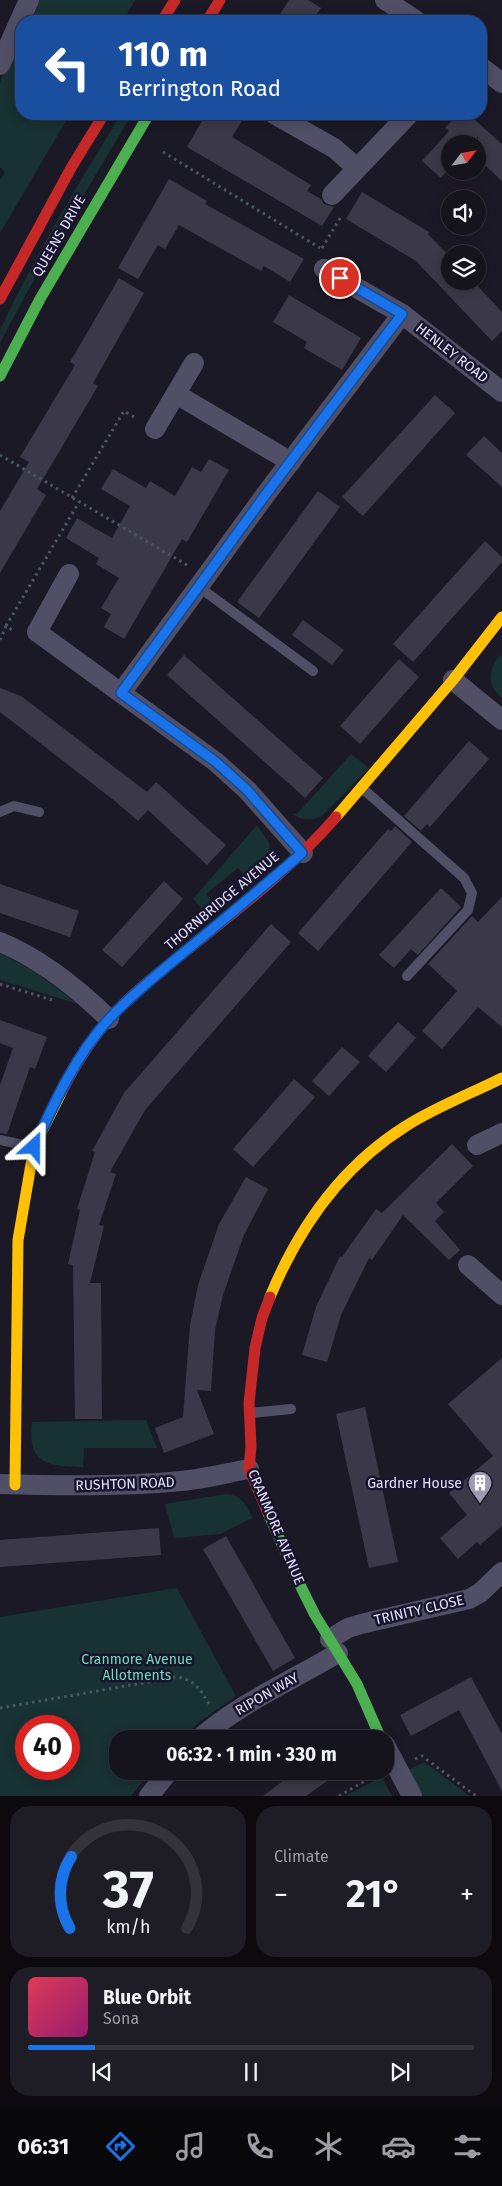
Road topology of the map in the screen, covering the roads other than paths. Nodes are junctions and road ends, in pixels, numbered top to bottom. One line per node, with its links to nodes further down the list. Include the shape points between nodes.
1 (29, 0): 5 (street)
2 (175, 0): 6 (street)
3 (220, 0): 7 (street)
4 (385, 0): 8 (street)
5 (22, 15)
6 (166, 15)
7 (211, 15)
8 (408, 15)
9 (15, 31): 10 (street)
10 (0, 65)
11 (487, 72): 12 (street)
12 (502, 83)
13 (100, 120): 20 (street, QUEENS DRIVE)
14 (145, 120): 23 (street, QUEENS DRIVE, via 44,290)
15 (285, 120): 17 (street, via 334,148)
16 (403, 120): 17 (street)
17 (357, 168): 18 (street)
18 (332, 195)
19 (324, 269): 21 (street, HENLEY ROAD)
20 (0, 299)
21 (402, 314): 24 (street, HENLEY ROAD); 27 (street)
22 (194, 363): 25 (street)
23 (0, 376)
24 (502, 392)
25 (176, 394): 26 (street); 27 (street)
26 (155, 429)
27 (291, 462): 29 (street)
28 (70, 574): 33 (street, via 36,632)
29 (203, 582): 31 (lane); 33 (street)
30 (502, 618): 32 (street, THORNBRIDGE AVENUE)
31 (313, 671)
32 (453, 680): 34 (street); 35 (street, THORNBRIDGE AVENUE)
33 (121, 693): 38 (street, via 216,762 247,790)
34 (502, 720)
35 (361, 788): 38 (street, THORNBRIDGE AVENUE); 40 (lane, via 464,878 472,893 468,910)
36 (0, 812): 37 (lane, via 14,806)
37 (39, 812)
38 (302, 853): 41 (street, THORNBRIDGE AVENUE)
39 (0, 942): 41 (street, via 42,965 81,993)
40 (407, 976)
41 (109, 1019): 46 (street, THORNBRIDGE AVENUE, via 69,1078)
42 (502, 1078): 50 (street, CRANMORE AVENUE, via 406,1126 339,1182 314,1213 284,1264 262,1318 251,1374)
43 (502, 1133): 45 (street)
44 (0, 1140): 46 (lane)
45 (477, 1145)
46 (34, 1147): 52 (street, THORNBRIDGE AVENUE, via 18,1240)
47 (468, 1264): 48 (street)
48 (502, 1295)
49 (291, 1409): 50 (lane)
50 (249, 1414): 51 (street, CRANMORE AVENUE)
51 (249, 1469): 52 (street, RUSHTON ROAD, via 150,1484); 54 (street, CRANMORE AVENUE, via 302,1587)
52 (8, 1485)
53 (502, 1572): 54 (street, TRINITY CLOSE, via 469,1599 348,1628)
54 (334, 1646): 55 (street, RIPON WAY); 56 (street, CRANMORE AVENUE, via 357,1684)
55 (210, 1730)
56 (378, 1730)
57 (394, 1761): 60 (street)
58 (162, 1780): 59 (street)
59 (149, 1796)
60 (412, 1796)

